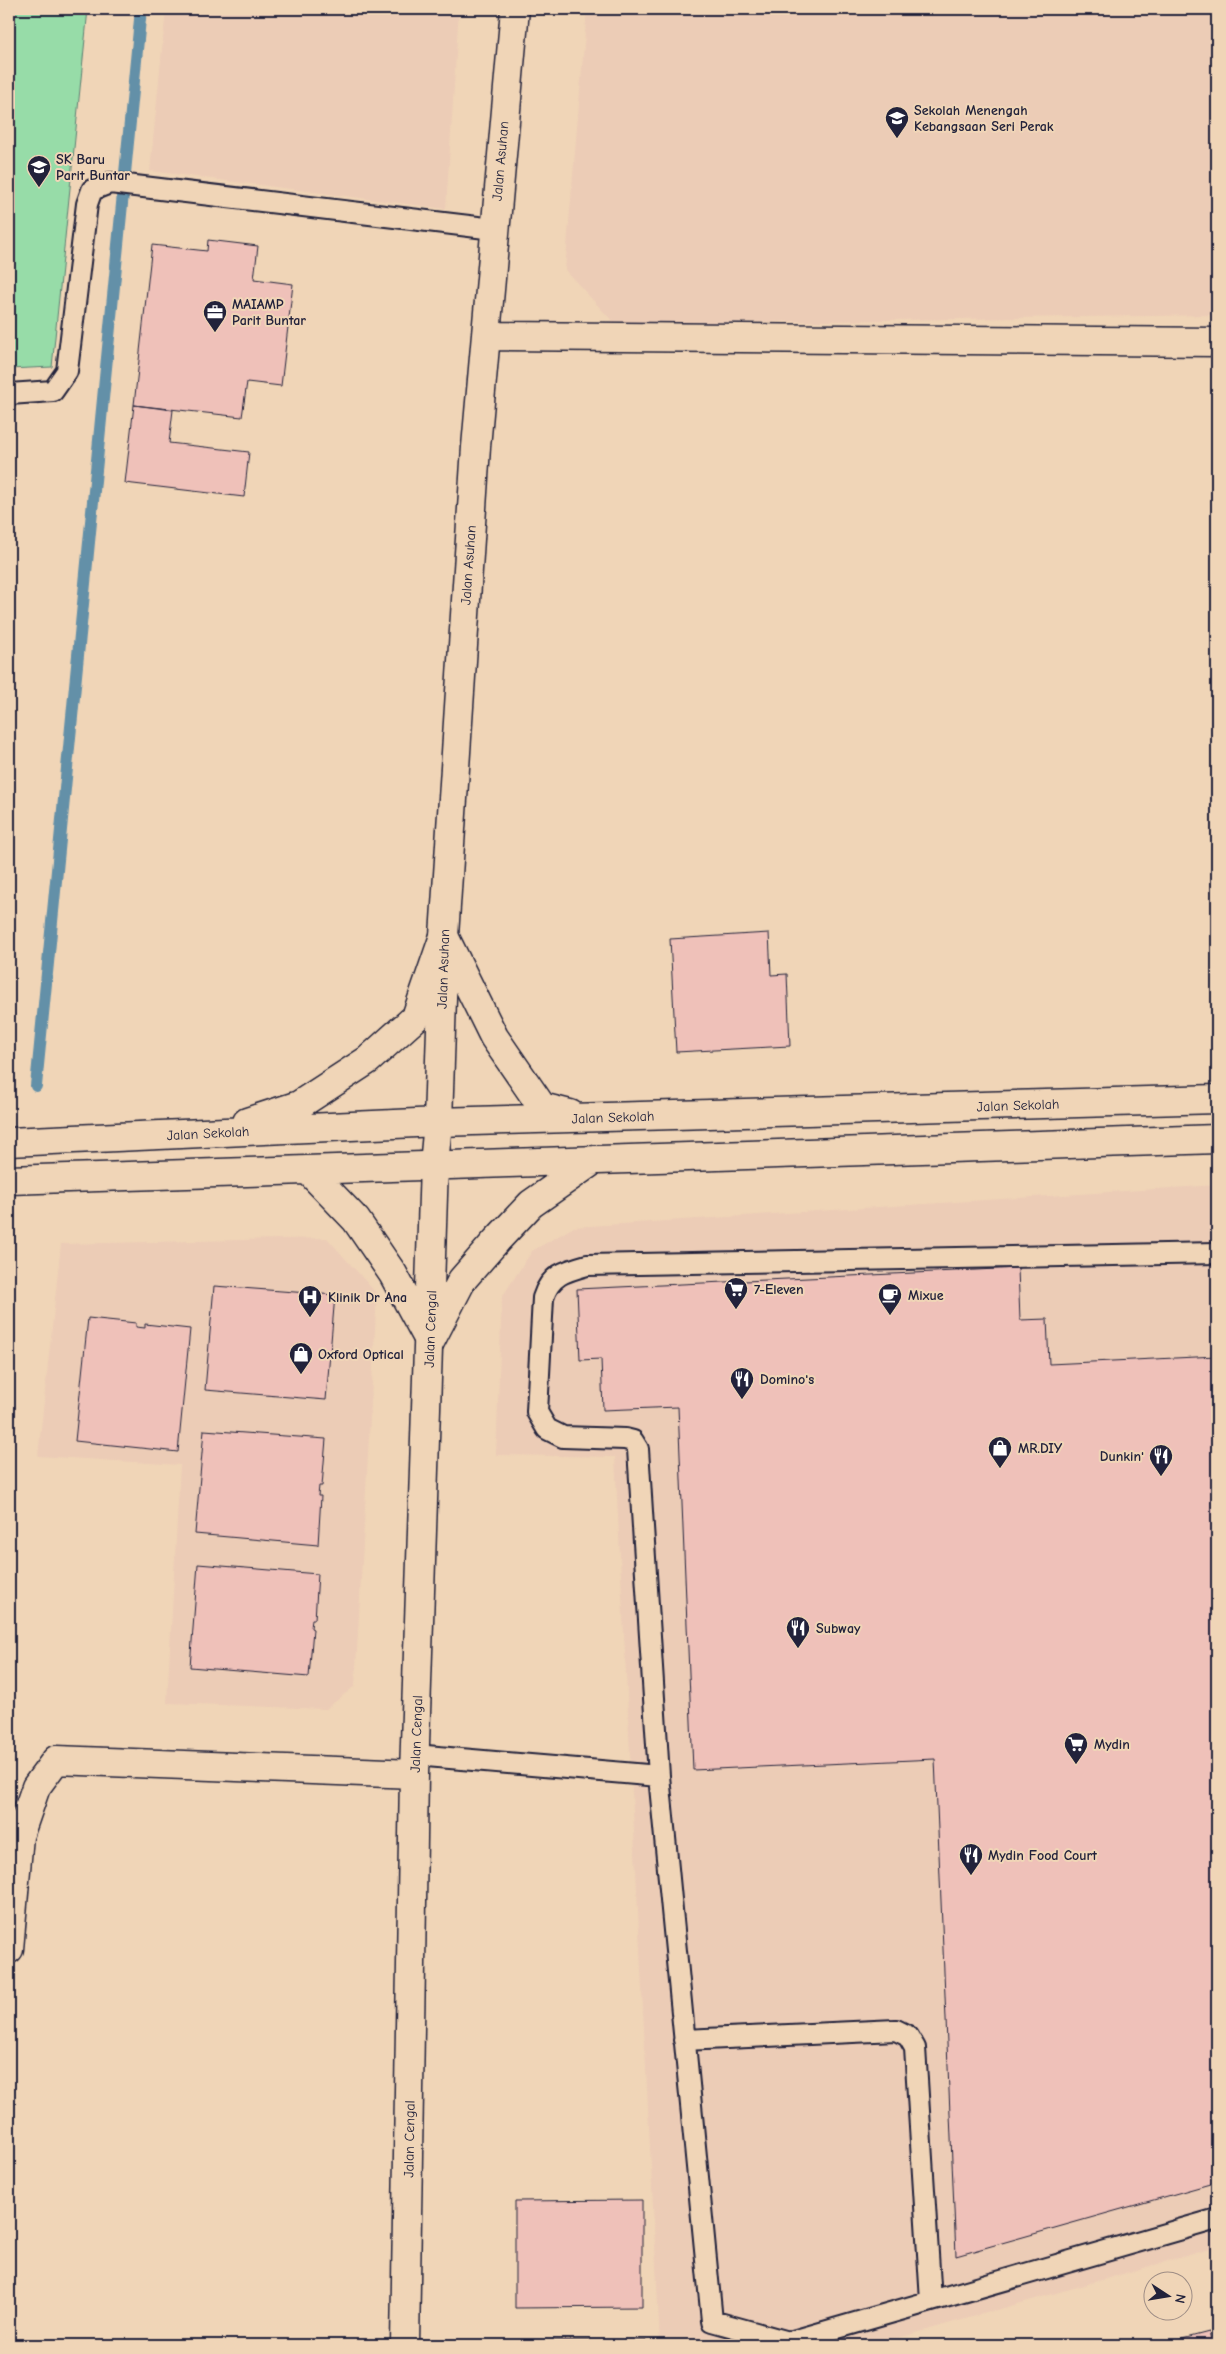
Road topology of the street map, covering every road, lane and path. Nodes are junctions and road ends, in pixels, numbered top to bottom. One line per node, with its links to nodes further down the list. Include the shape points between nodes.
1 (514, 9): 2 (street, Jalan Asuhan)
2 (494, 229): 3 (street, Jalan Asuhan); 5 (lane, via 110,183 92,190 87,204 68,371 53,392)
3 (487, 336): 4 (street); 6 (street, Jalan Asuhan, via 475,456)
4 (1217, 342)
5 (9, 394)
6 (444, 936): 8 (street, via 494,1036 542,1107); 9 (street, Jalan Asuhan); 10 (street, via 416,1017 368,1060 299,1106)
7 (1217, 1099): 8 (street, Jalan Sekolah)
8 (586, 1118): 9 (street, Jalan Sekolah)
9 (438, 1122): 10 (street, Jalan Sekolah); 14 (street, Jalan Cengal)
10 (209, 1133): 12 (street, Jalan Sekolah)
11 (1217, 1139): 13 (street)
12 (9, 1142)
13 (594, 1160): 14 (street); 18 (street, via 530,1204 497,1240 462,1280)
14 (434, 1166): 15 (street); 18 (street, Jalan Cengal)
15 (308, 1170): 16 (street); 18 (street, via 356,1220 393,1274)
16 (9, 1180)
17 (1217, 1253): 20 (lane, via 587,1265 566,1271 547,1284 543,1298 537,1412 547,1429 563,1437 625,1439 638,1449)
18 (430, 1342): 19 (street, Jalan Cengal)
19 (415, 1765): 20 (lane); 21 (street, via 56,1760 36,1787 19,1836); 25 (street, Jalan Cengal)
20 (658, 1776): 22 (lane)
21 (9, 1949)
22 (684, 2040): 24 (lane, via 896,2030 908,2036 915,2048); 24 (lane, via 712,2320 789,2342)
23 (1217, 2219): 24 (lane)
24 (930, 2301)
25 (405, 2345)

